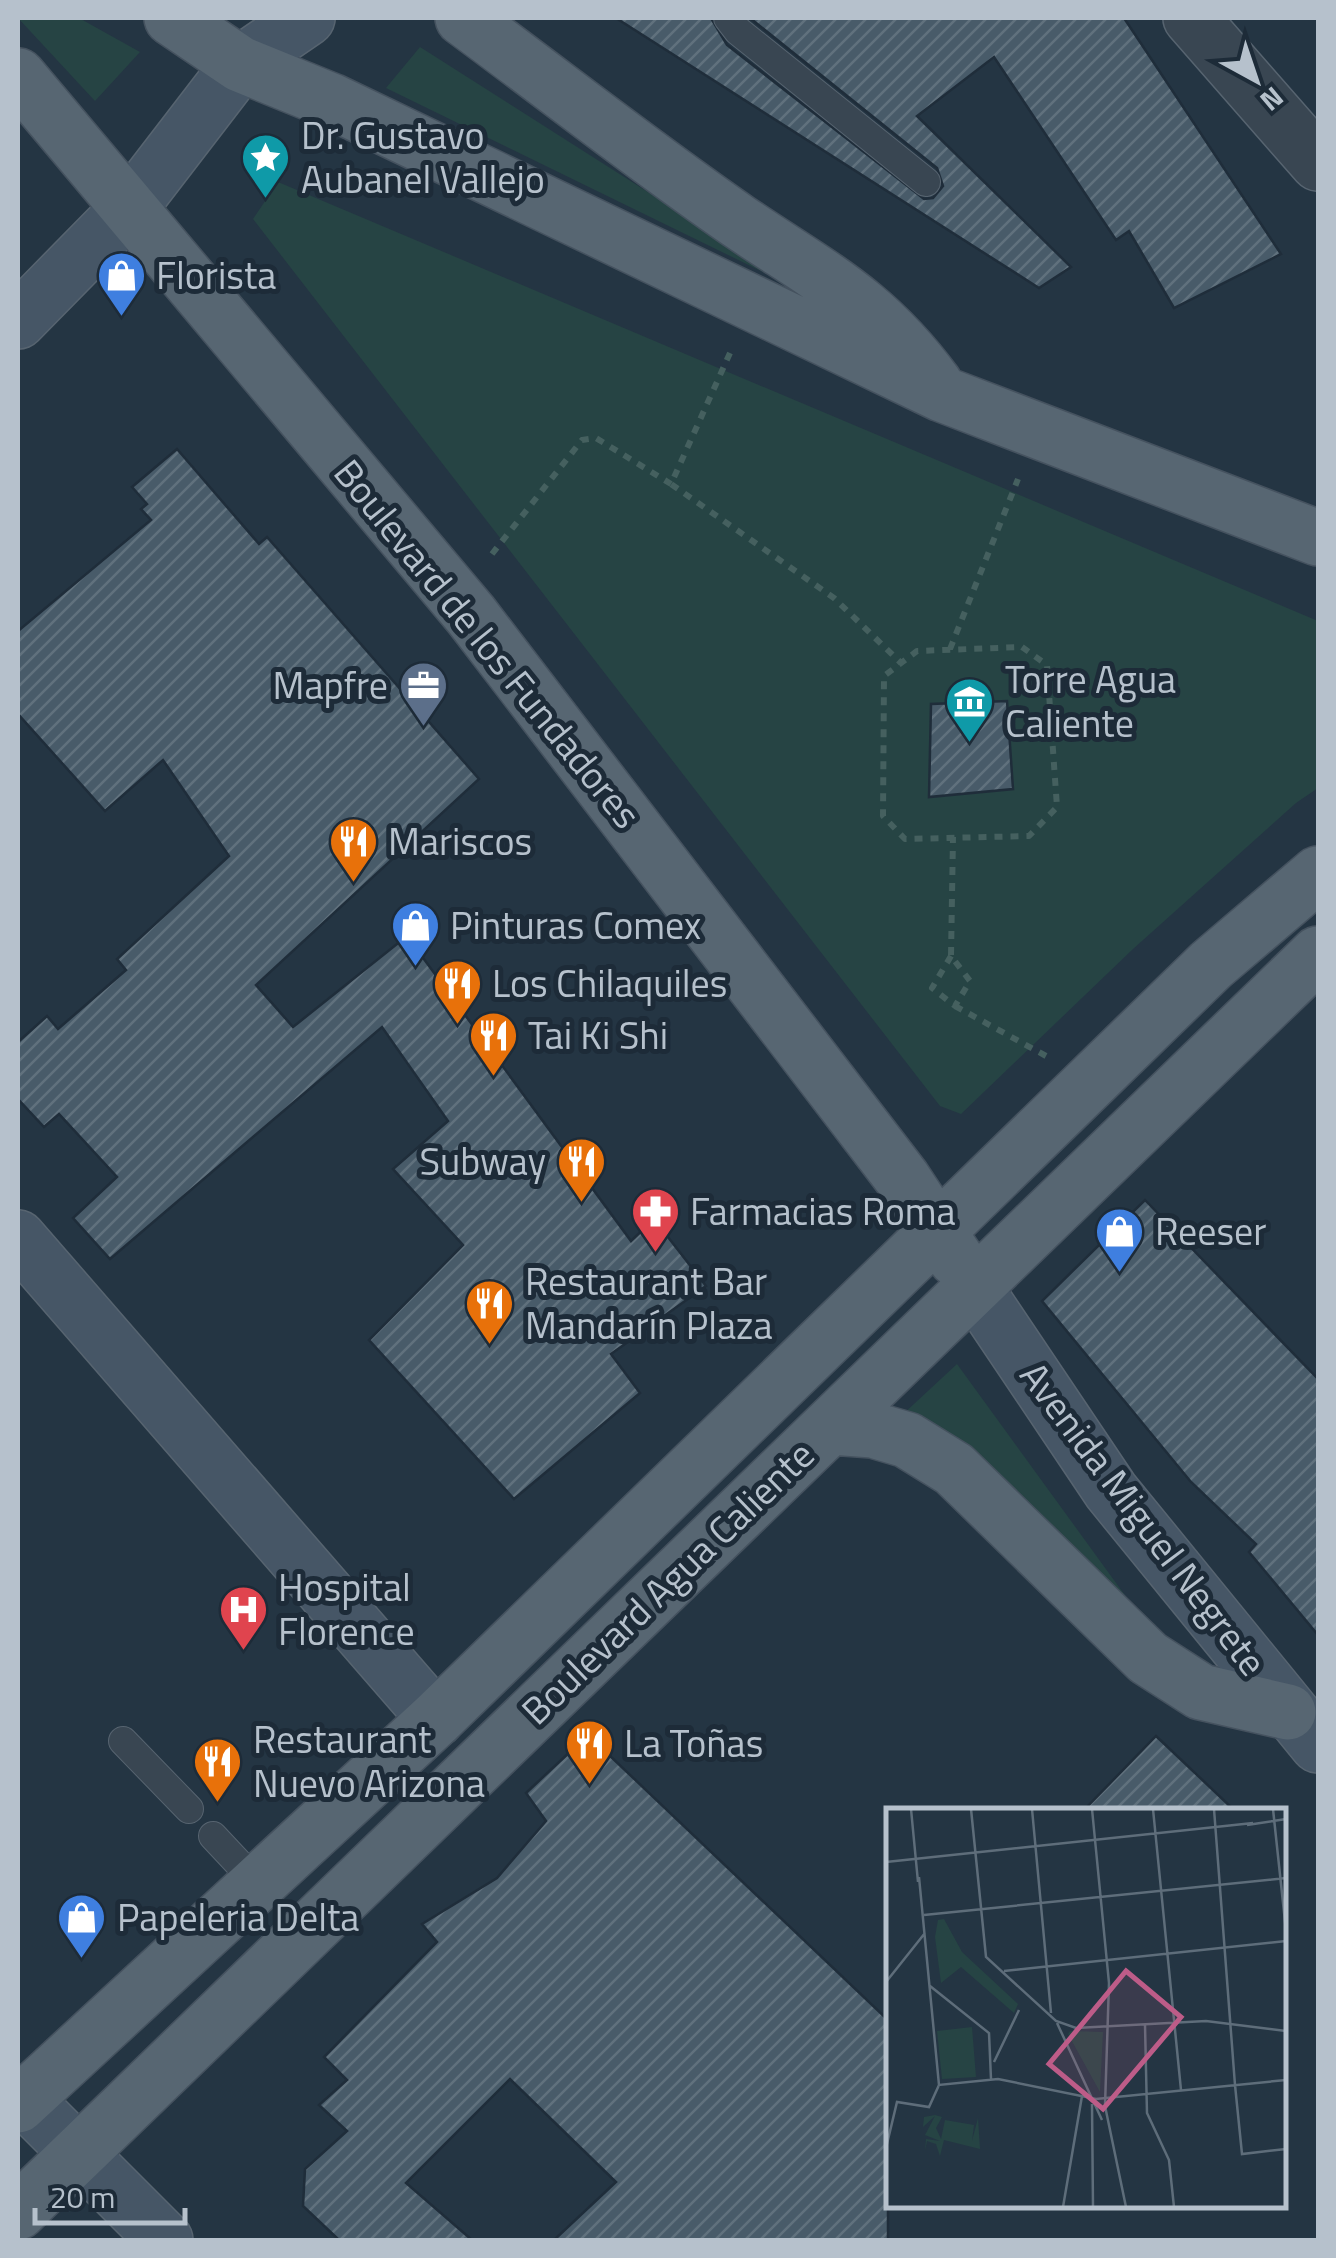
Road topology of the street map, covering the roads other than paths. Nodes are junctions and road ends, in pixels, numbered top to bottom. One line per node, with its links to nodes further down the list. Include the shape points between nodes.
1 (172, 18): 6 (main road)
2 (308, 18): 6 (main road)
3 (463, 18): 12 (main road, via 737,220 853,294 906,344)
4 (728, 18): 9 (lane)
5 (1191, 18): 8 (street)
6 (240, 64): 10 (main road); 12 (main road)
7 (18, 76): 10 (main road, Boulevard de los Fundadores)
8 (1318, 163)
9 (926, 182)
10 (130, 207): 11 (main road); 16 (main road, Boulevard de los Fundadores, via 471,615)
11 (18, 321)
12 (942, 394): 13 (main road)
13 (1318, 538)
14 (1318, 874): 16 (main road, Boulevard Agua Caliente, via 1211,965)
15 (1318, 954): 18 (main road, Boulevard Agua Caliente)
16 (936, 1228): 18 (main road, Boulevard de los Fundadores); 20 (main road, Boulevard Agua Caliente)
17 (18, 1238): 20 (main road)
18 (974, 1288): 19 (main road, Boulevard Agua Caliente); 21 (main road, Avenida Miguel Negrete, via 1112,1491)
19 (831, 1427): 21 (main road, via 908,1440 954,1469 1148,1658 1201,1692); 27 (main road, Boulevard Agua Caliente)
20 (436, 1719): 25 (main road, Boulevard Agua Caliente)
21 (1303, 1729)
22 (123, 1742): 23 (lane)
23 (190, 1809)
24 (213, 1836): 25 (lane)
25 (257, 1883): 26 (main road, Boulevard Agua Caliente)
26 (20, 2099): 27 (main road)
27 (76, 2153): 28 (main road, Boulevard Agua Caliente); 29 (main road)
28 (18, 2212)
29 (165, 2240)

